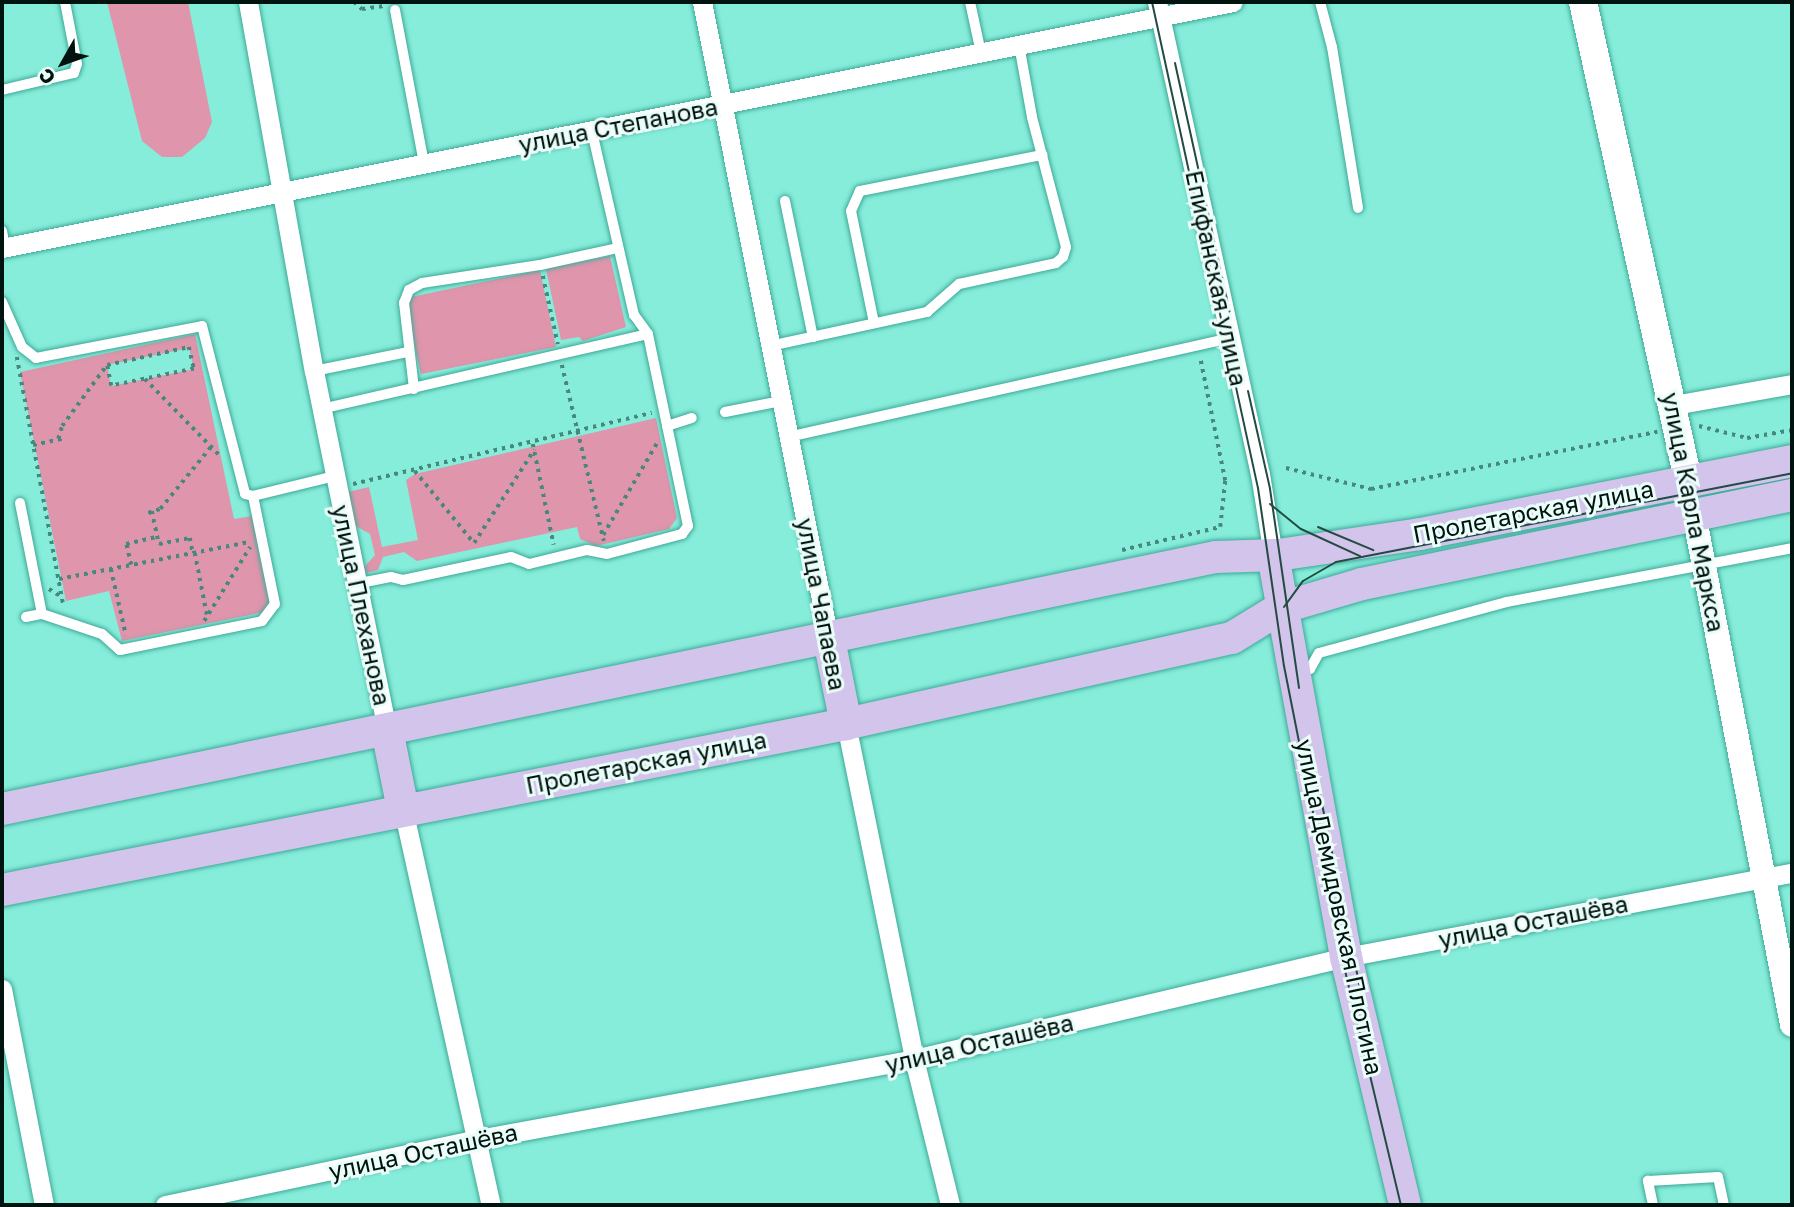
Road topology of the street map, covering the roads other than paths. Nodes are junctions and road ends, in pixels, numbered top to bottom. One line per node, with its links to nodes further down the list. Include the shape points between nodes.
1 (65, 2): 12 (lane, via 77,64 74,73)
2 (248, 2): 17 (street, улица Плеханова)
3 (702, 2): 13 (street, улица Чапаева)
4 (970, 2): 11 (lane)
5 (1233, 2): 9 (street, улица Степанова)
6 (1320, 2): 19 (lane, via 1332,47)
7 (1583, 2): 35 (main road, улица Карла Маркса)
8 (396, 10): 16 (lane)
9 (1158, 10): 10 (street, улица Степанова); 26 (street, Епифанская улица)
10 (1019, 46): 11 (street, улица Степанова); 15 (lane)
11 (981, 53): 13 (street, улица Степанова)
12 (2, 90)
13 (721, 105): 14 (street, улица Степанова); 27 (street, улица Чапаева)
14 (592, 131): 16 (street, улица Степанова); 21 (lane)
15 (1042, 155): 23 (lane, via 1066,247 1063,257 959,284 927,312); 23 (lane, via 860,191 851,211)
16 (425, 164): 17 (street, улица Степанова)
17 (281, 193): 20 (street, улица Степанова); 29 (street, улица Плеханова)
18 (785, 201): 25 (lane)
19 (1358, 208)
20 (3, 242)
21 (617, 248): 24 (lane, via 634,315); 28 (lane, via 422,283 409,290 404,303)
22 (2, 302): 43 (lane, via 22,347 36,358 202,326 237,474 245,494)
23 (874, 324): 25 (lane)
24 (648, 334): 31 (lane); 37 (lane)
25 (813, 337): 27 (lane)
26 (1230, 338): 38 (lane); 47 (street, Епифанская улица)
27 (769, 346): 32 (street, улица Чапаева)
28 (407, 352): 29 (lane); 31 (lane)
29 (314, 371): 33 (street, улица Плеханова)
30 (1792, 384): 35 (street)
31 (414, 389): 33 (lane)
32 (781, 401): 34 (lane); 38 (street, улица Чапаева)
33 (321, 409): 41 (street, улица Плеханова)
34 (725, 412)
35 (1676, 417): 40 (main road, улица Карла Маркса)
36 (692, 418): 37 (lane)
37 (667, 426): 49 (lane, via 688,526 682,534 607,554 587,550 529,564 511,557 403,580 391,577)
38 (788, 438): 53 (street, улица Чапаева)
39 (1792, 461): 40 (main road, Пролетарская улица)
40 (1688, 481): 45 (main road, улица Карла Маркса); 47 (main road, Пролетарская улица, via 1420,534)
41 (336, 482): 43 (lane); 49 (street, улица Плеханова)
42 (1792, 495): 45 (main road, Пролетарская улица)
43 (253, 496): 51 (lane, via 275,604 271,615 262,621 120,650 102,634)
44 (20, 503): 51 (lane)
45 (1694, 514): 48 (street, улица Карла Маркса); 50 (main road, Пролетарская улица, via 1362,584)
46 (1792, 548): 48 (lane)
47 (1273, 555): 50 (main road); 53 (main road, Пролетарская улица, via 1216,557)
48 (1705, 565): 54 (lane, via 1507,602 1318,653 1310,669); 60 (street, улица Карла Маркса)
49 (360, 583): 56 (street, улица Плеханова)
50 (1281, 608): 54 (main road, улица Демидовская Плотина); 55 (main road, Пролетарская улица, via 1232,638)
51 (41, 614): 52 (lane)
52 (26, 617)
53 (829, 639): 55 (main road, улица Чапаева); 56 (main road, Пролетарская улица)
54 (1293, 676): 62 (main road, улица Демидовская Плотина)
55 (846, 724): 58 (main road, Пролетарская улица); 65 (street, улица Чапаева)
56 (387, 730): 57 (main road, Пролетарская улица); 58 (main road, улица Плеханова)
57 (2, 809)
58 (403, 809): 61 (main road, Пролетарская улица); 66 (street, улица Плеханова)
59 (1792, 873): 60 (street, улица Осташёва)
60 (1765, 877): 62 (street, улица Осташёва); 64 (street, улица Карла Маркса)
61 (4, 889)
62 (1346, 957): 65 (street, улица Осташёва); 71 (main road, улица Демидовская Плотина)
63 (2, 989): 67 (street)
64 (1792, 1025)
65 (914, 1059): 66 (street, улица Осташёва); 70 (street, улица Чапаева)
66 (479, 1139): 68 (street, улица Осташёва); 69 (street, улица Плеханова)
67 (44, 1205)
68 (165, 1205)
69 (491, 1205)
70 (950, 1205)
71 (1405, 1205)
72 (1653, 1205): 73 (lane, via 1648,1181 1718,1177)
73 (1724, 1205)

